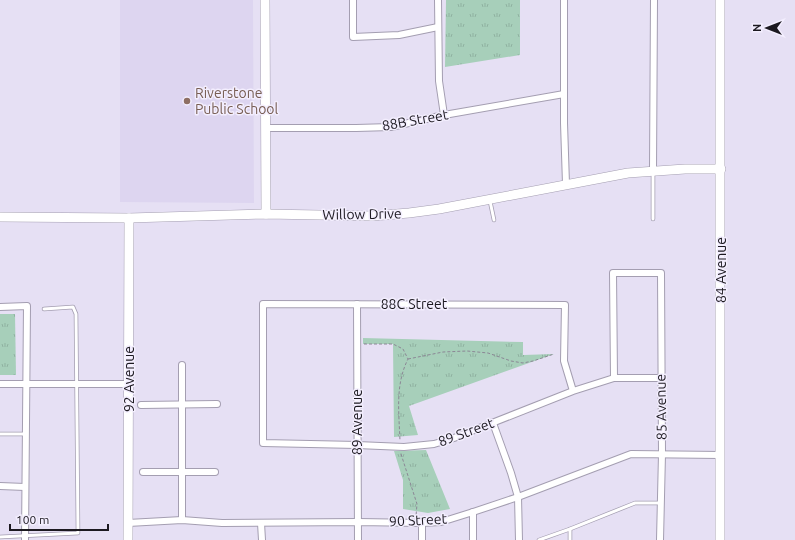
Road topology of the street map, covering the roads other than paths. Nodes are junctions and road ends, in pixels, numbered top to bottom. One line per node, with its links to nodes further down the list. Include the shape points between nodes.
1 (265, 0): 10 (street)
2 (353, 0): 7 (street, via 353,38 399,35)
3 (438, 0): 7 (street)
4 (564, 0): 8 (street)
5 (654, 0): 12 (street)
6 (720, 0): 11 (street, 84 Avenue)
7 (438, 27): 9 (street)
8 (564, 94): 9 (street, 88B Street); 13 (street)
9 (444, 115): 10 (street, 88B Street, via 392,127)
10 (266, 128): 15 (street)
11 (721, 169): 12 (street, Willow Drive); 40 (street, 84 Avenue)
12 (653, 170): 13 (street, Willow Drive); 18 (lane)
13 (566, 184): 14 (street, Willow Drive)
14 (489, 199): 15 (street, Willow Drive, via 416,212 380,215); 19 (lane)
15 (266, 214): 17 (street, Willow Drive)
16 (0, 217): 17 (street, Willow Drive)
17 (130, 218): 28 (street, 92 Avenue)
18 (653, 219)
19 (494, 220)
20 (358, 304): 30 (street, 88C Street, via 565,305 564,361); 37 (street, 88C Street, via 263,304); 38 (street, 89 Avenue)
21 (0, 307): 27 (street, via 27,306)
22 (44, 309): 29 (lane, via 73,307 76,314)
23 (182, 365): 31 (street)
24 (614, 378): 25 (street, 89 Street); 25 (street, 85 Avenue, via 613,273 661,273); 30 (street, 89 Street)
25 (661, 378): 39 (street, 85 Avenue)
26 (0, 384): 27 (street)
27 (27, 384): 29 (street); 36 (street)
28 (129, 384): 29 (street); 51 (street, 92 Avenue)
29 (77, 385): 56 (lane, via 78,533)
30 (573, 391): 34 (street, 89 Street)
31 (182, 404): 32 (street); 33 (street); 42 (street)
32 (217, 404)
33 (140, 405)
34 (493, 423): 38 (street, 89 Street, via 434,444); 46 (street)
35 (0, 434): 36 (lane)
36 (26, 434): 45 (street)
37 (263, 443): 38 (street, 89 Street)
38 (357, 444): 50 (street, 89 Avenue)
39 (662, 454): 40 (street, 90 Street); 46 (street, 90 Street, via 631,454); 47 (street, 85 Avenue)
40 (720, 455): 66 (street, 84 Avenue)
41 (143, 472): 42 (street)
42 (182, 472): 43 (street); 49 (street)
43 (215, 472)
44 (0, 486): 45 (street)
45 (25, 486): 56 (street)
46 (518, 497): 48 (street, 90 Street); 62 (street)
47 (661, 503): 54 (lane, via 635,504); 65 (street, 85 Avenue)
48 (473, 512): 53 (street, 90 Street, via 441,522); 61 (street)
49 (182, 520): 51 (street, 90 Street); 52 (street, 90 Street)
50 (358, 522): 52 (street, 90 Street); 53 (street, 90 Street); 59 (street, 89 Avenue)
51 (128, 523): 57 (street, 92 Avenue)
52 (261, 523): 58 (street)
53 (422, 523): 60 (street)
54 (570, 529): 63 (lane); 64 (lane)
55 (0, 536): 56 (lane)
56 (25, 538)
57 (128, 540)
58 (262, 540)
59 (358, 540)
60 (422, 540)
61 (473, 540)
62 (519, 540)
63 (539, 540)
64 (570, 540)
65 (660, 540)
66 (720, 540)

